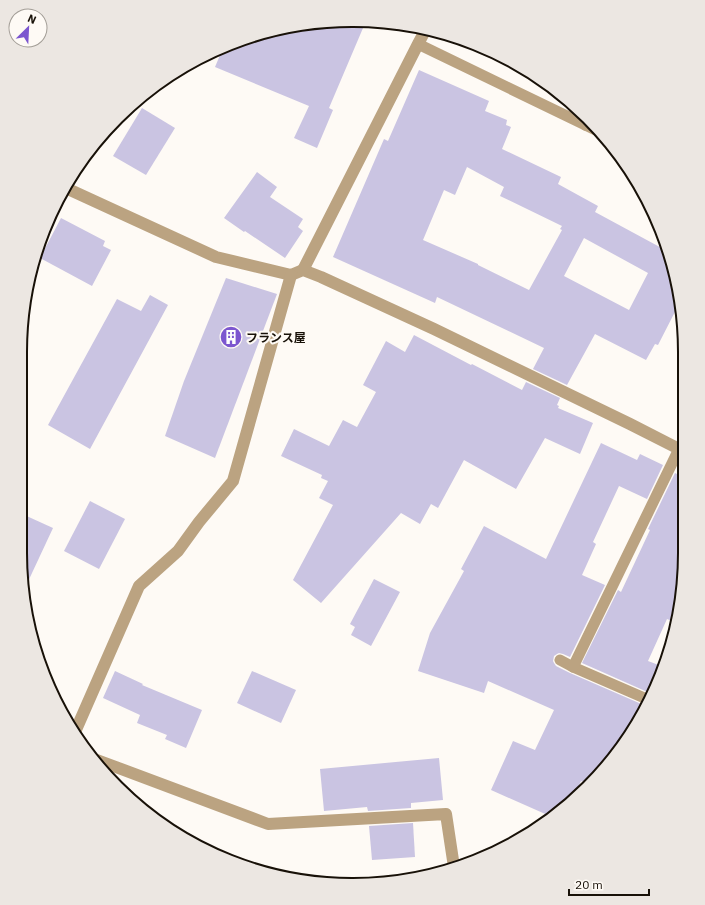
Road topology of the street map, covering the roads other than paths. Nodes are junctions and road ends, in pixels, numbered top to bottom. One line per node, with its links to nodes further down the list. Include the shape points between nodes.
1 (423, 35): 2 (street)
2 (418, 44): 3 (lane); 5 (street)
3 (579, 118)
4 (71, 190): 6 (street, via 216,257)
5 (303, 270): 6 (street); 7 (street, via 434,328)
6 (291, 275): 12 (street, via 233,481 178,551 139,586)
7 (678, 448)
8 (678, 458): 10 (lane)
9 (560, 660): 10 (lane)
10 (573, 667): 11 (lane)
11 (643, 697)
12 (78, 726)
13 (107, 765): 14 (street, via 268,824 446,814)
14 (453, 862)

